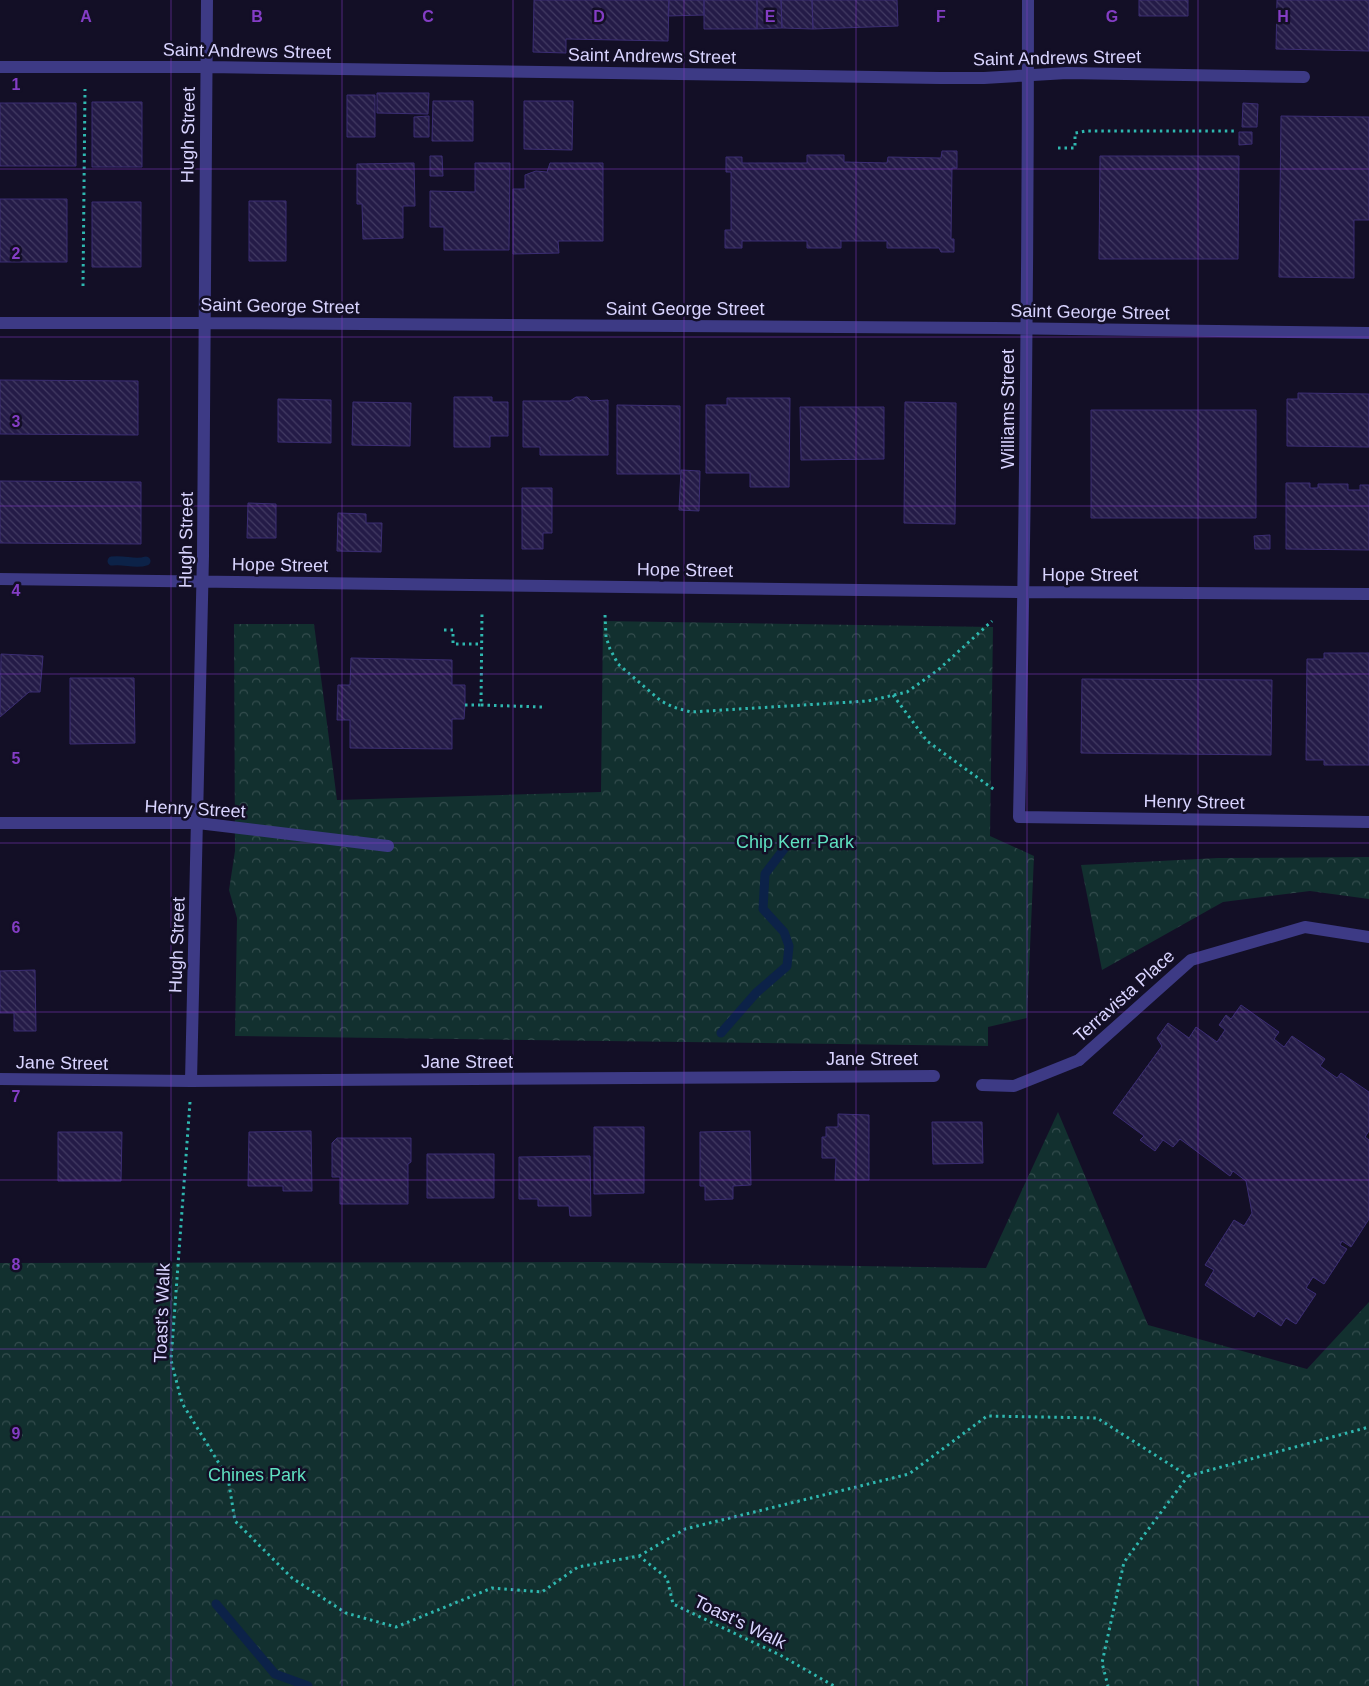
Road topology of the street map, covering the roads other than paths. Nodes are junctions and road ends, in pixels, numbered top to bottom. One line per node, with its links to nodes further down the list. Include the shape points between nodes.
1 (207, 0): 4 (street, Hugh Street)
2 (1028, 0): 5 (street, Williams Street)
3 (0, 67): 4 (street, Saint Andrews Street)
4 (207, 67): 5 (street, Saint Andrews Street, via 940,78); 7 (street, Hugh Street)
5 (1028, 75): 6 (street, Saint Andrews Street); 9 (street, Williams Street)
6 (1304, 76)
7 (205, 323): 8 (street, Saint George Street); 9 (street, Saint George Street); 12 (street, Hugh Street)
8 (0, 324)
9 (1026, 329): 10 (street, Saint George Street); 13 (street, Williams Street)
10 (1369, 333)
11 (0, 579): 12 (street, Hope Street)
12 (203, 582): 13 (street, Hope Street); 17 (street, Hugh Street)
13 (1024, 592): 14 (street, Hope Street); 15 (street, Williams Street)
14 (1369, 594)
15 (1019, 817): 16 (street, Henry Street)
16 (1369, 822)
17 (198, 823): 18 (street, Henry Street); 19 (street, Henry Street); 23 (street, Hugh Street)
18 (0, 824)
19 (388, 846)
20 (1369, 937): 24 (street, Terravista Place, via 1305,927 1191,960 1079,1060 1014,1086)
21 (934, 1076): 23 (street, Jane Street)
22 (0, 1080): 23 (street, Jane Street)
23 (191, 1081)
24 (982, 1085)

